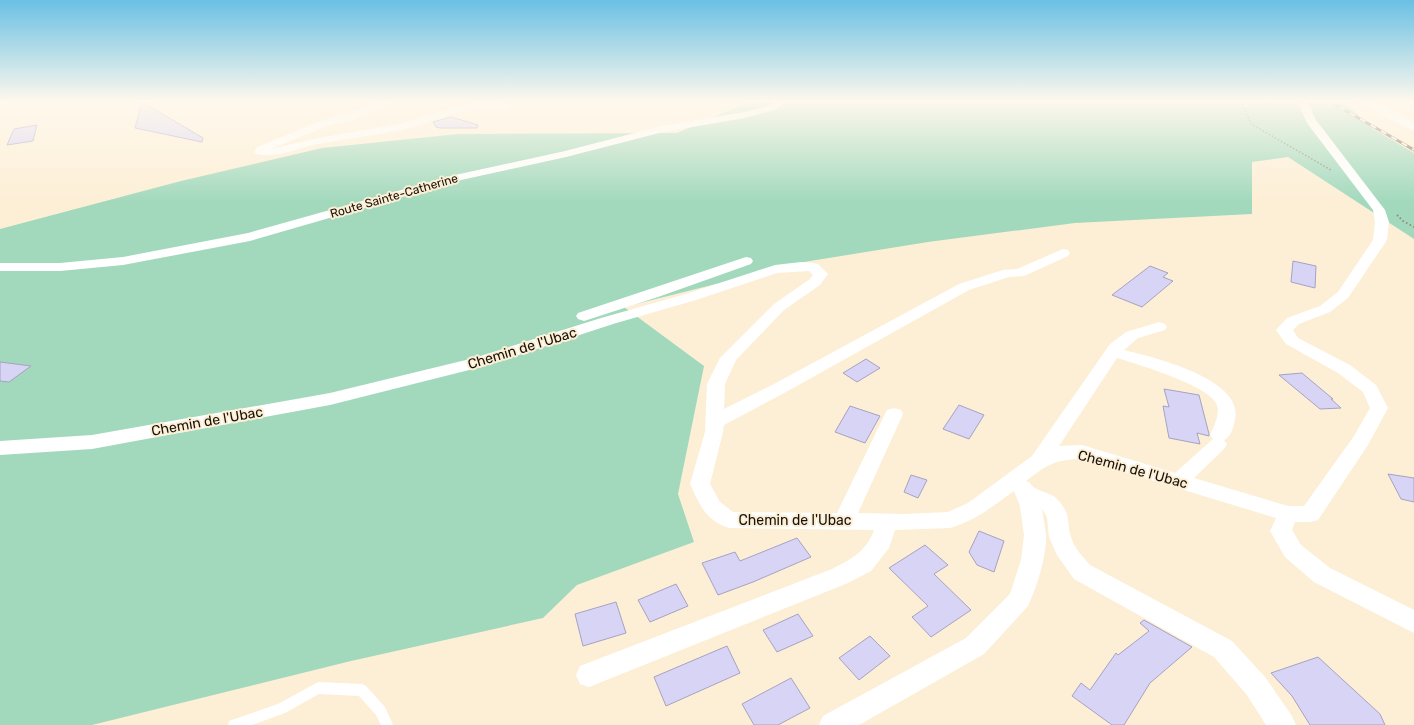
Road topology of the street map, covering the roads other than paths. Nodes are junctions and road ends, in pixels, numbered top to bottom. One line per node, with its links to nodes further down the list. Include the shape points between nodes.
1 (295, 135): 2 (street, via 261,149 260,152 267,153)
2 (355, 135)
3 (640, 135): 7 (street, Route Sainte-Catherine, via 459,177 250,237 124,261 60,267)
4 (1322, 135): 17 (street, Chemin de l'Ubac, via 1379,210 1382,222 1380,240 1343,296 1325,309 1293,321 1284,330 1292,341 1344,369 1370,389 1380,408 1310,514)
5 (1063, 253): 12 (street, via 1019,273 1008,273 964,287)
6 (746, 261): 9 (street, via 580,317)
7 (0, 267)
8 (1159, 326): 10 (street, via 1132,335)
9 (555, 338): 12 (street, Chemin de l'Ubac, via 775,269 801,266 813,268 821,274 815,282 779,306 728,358 716,384); 13 (street, Chemin de l'Ubac, via 479,362 330,399 92,442)
10 (1114, 352): 14 (street); 15 (street, via 1141,359 1200,382 1215,391 1225,402 1226,420 1218,439)
11 (894, 414): 18 (street)
12 (714, 422): 18 (street, Chemin de l'Ubac, via 714,432 700,484 712,508 728,520)
13 (0, 448)
14 (1040, 461): 15 (street, Chemin de l'Ubac, via 1062,452 1082,452); 16 (street, Chemin de l'Ubac)
15 (1179, 481): 17 (street, Chemin de l'Ubac)
16 (1022, 485): 19 (street, Chemin de l'Ubac, via 950,520); 24 (street, via 1031,506 1035,535 1032,560 1020,599 975,646); 25 (street, via 1050,504 1058,516 1060,537 1068,555 1082,572 1223,649 1256,686)
17 (1288, 514): 20 (street, via 1281,531 1293,551 1322,575)
18 (844, 521): 19 (street, Chemin de l'Ubac)
19 (887, 521): 21 (street, via 881,542 864,564 840,576)
20 (1414, 622)
21 (589, 675)
22 (234, 725): 23 (lane, via 281,709 318,688 362,690 382,711)
23 (387, 725)
24 (833, 725)
25 (1282, 725)

